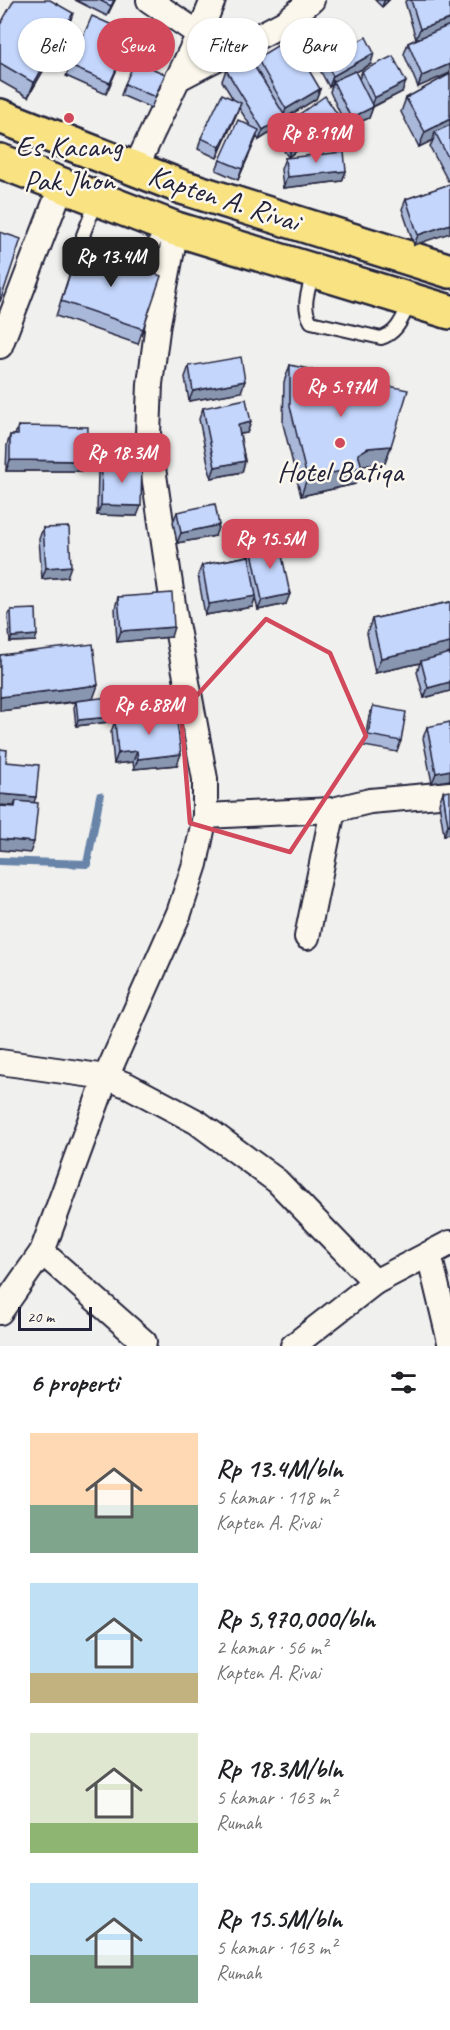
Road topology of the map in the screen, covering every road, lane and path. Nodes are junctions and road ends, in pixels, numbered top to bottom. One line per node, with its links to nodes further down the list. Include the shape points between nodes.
1 (149, 0): 5 (street)
2 (213, 0): 4 (street)
3 (312, 0): 7 (street, via 284,23)
4 (206, 18)
5 (187, 26)
6 (187, 59): 7 (street)
7 (177, 79): 10 (street)
8 (0, 117): 10 (main road, Kapten A. Rivai)
9 (0, 161): 11 (main road, Kapten A. Rivai)
10 (135, 168): 14 (main road, Kapten A. Rivai, via 182,187)
11 (61, 187): 12 (main road, Kapten A. Rivai); 18 (street)
12 (98, 199): 13 (main road, Kapten A. Rivai); 13 (lane, via 83,234 86,243 138,260 146,258)
13 (170, 227): 15 (main road, Kapten A. Rivai); 21 (street, via 150,384 148,434 175,618 205,779)
14 (450, 271)
15 (314, 272): 16 (main road, Kapten A. Rivai); 16 (lane, via 305,302 311,322 381,339 397,329)
16 (410, 301): 17 (main road, Kapten A. Rivai)
17 (450, 312)
18 (0, 345)
19 (450, 794): 20 (street, via 370,801)
20 (333, 810): 21 (street); 22 (street)
21 (205, 816): 24 (street, via 179,913)
22 (307, 937)
23 (0, 1062): 24 (street)
24 (106, 1077): 26 (street); 28 (street, via 197,1122 277,1181)
25 (450, 1242): 27 (street)
26 (42, 1252): 29 (street); 30 (street)
27 (429, 1254): 28 (street); 31 (street)
28 (375, 1282): 32 (street)
29 (0, 1312)
30 (144, 1342)
31 (450, 1342)
32 (293, 1346)

